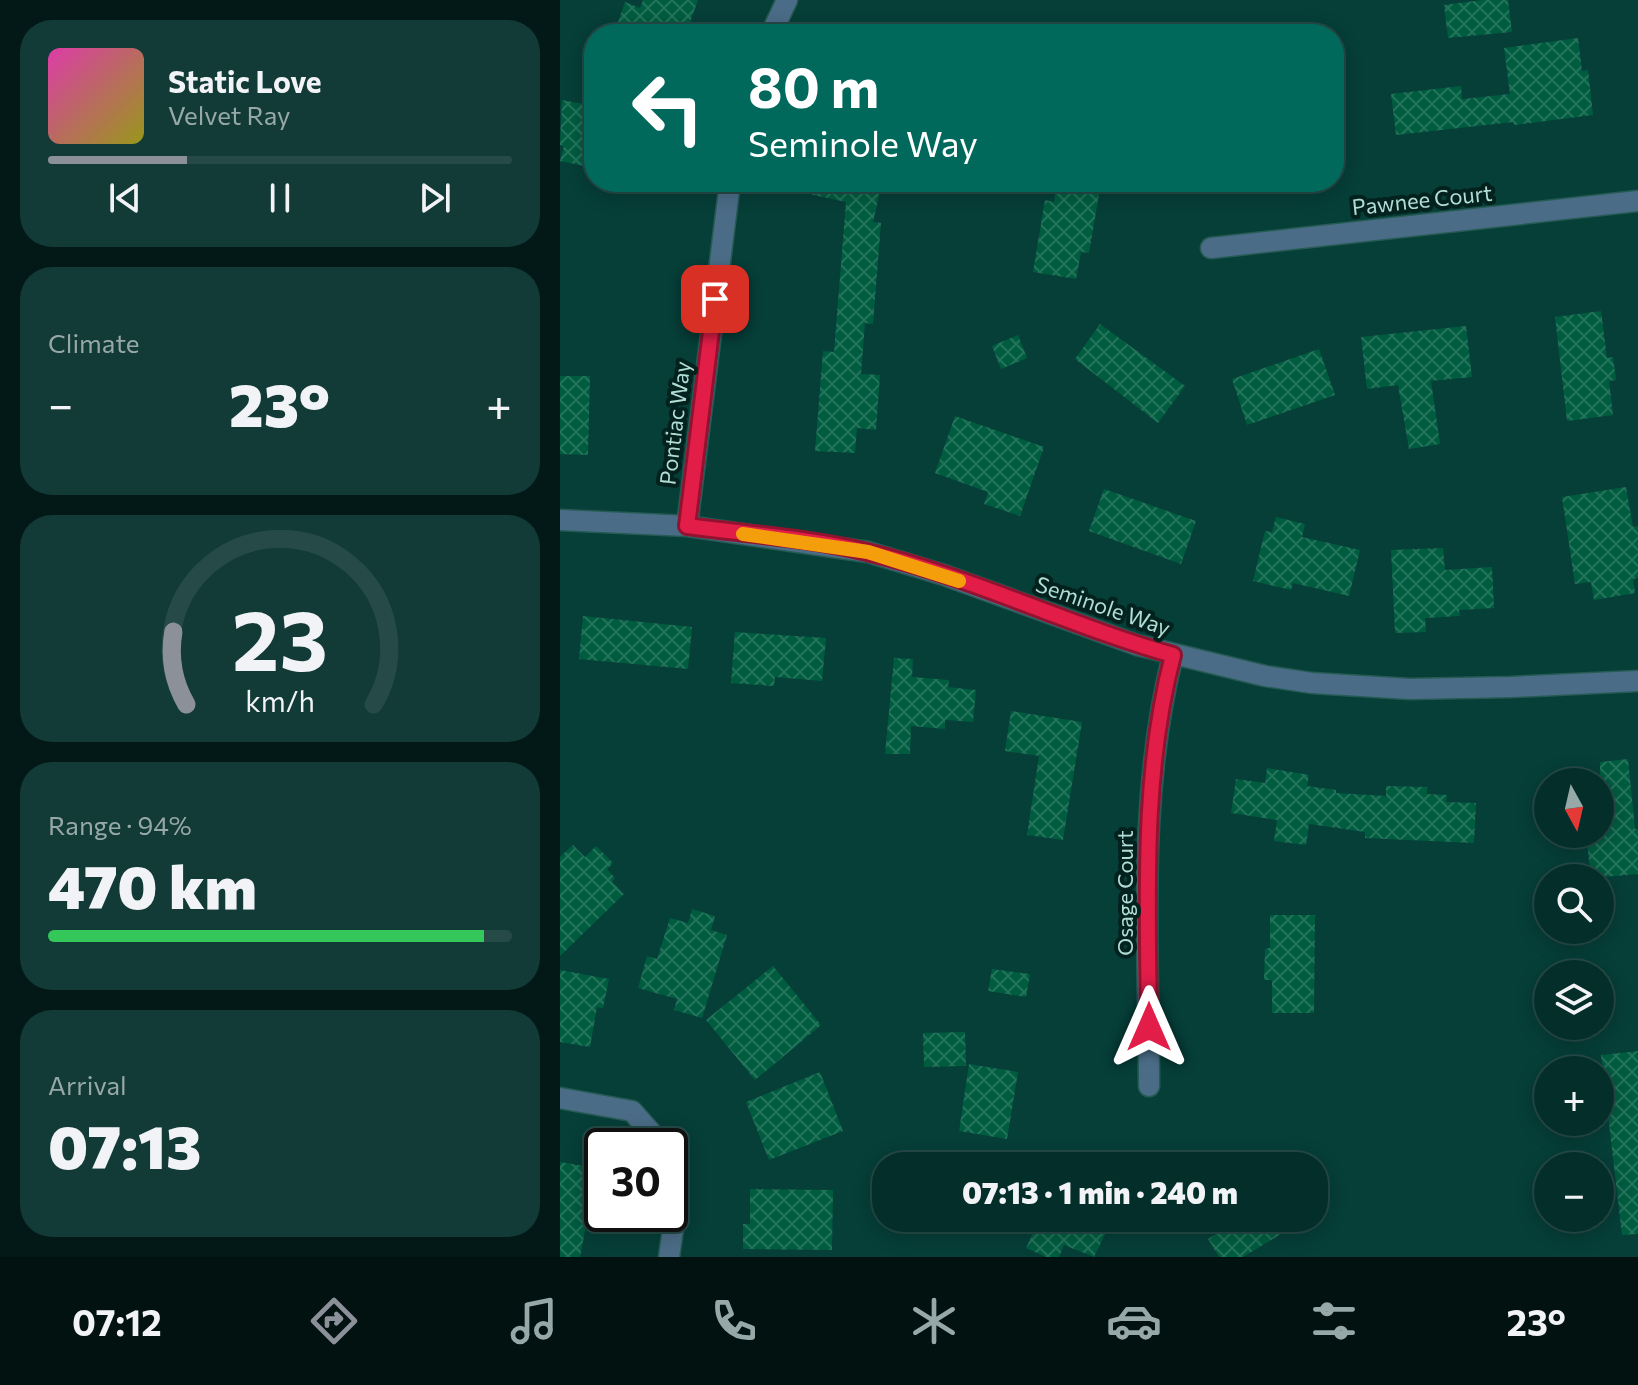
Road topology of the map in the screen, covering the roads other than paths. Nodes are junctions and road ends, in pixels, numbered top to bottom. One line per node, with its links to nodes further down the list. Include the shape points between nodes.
1 (787, 0): 2 (street)
2 (776, 24)
3 (729, 192): 7 (street, Pontiac Way)
4 (1638, 201): 5 (street, Pawnee Court)
5 (1211, 248)
6 (560, 520): 7 (street, Seminole Way)
7 (687, 526): 8 (street, Seminole Way, via 868,552)
8 (1173, 655): 9 (street, Seminole Way, via 1265,676 1360,687); 10 (street, Osage Court, via 1150,794)
9 (1638, 681)
10 (1149, 1086)
11 (560, 1098): 12 (street, via 632,1111)
12 (647, 1128)
13 (673, 1232): 14 (street)
14 (669, 1257)

